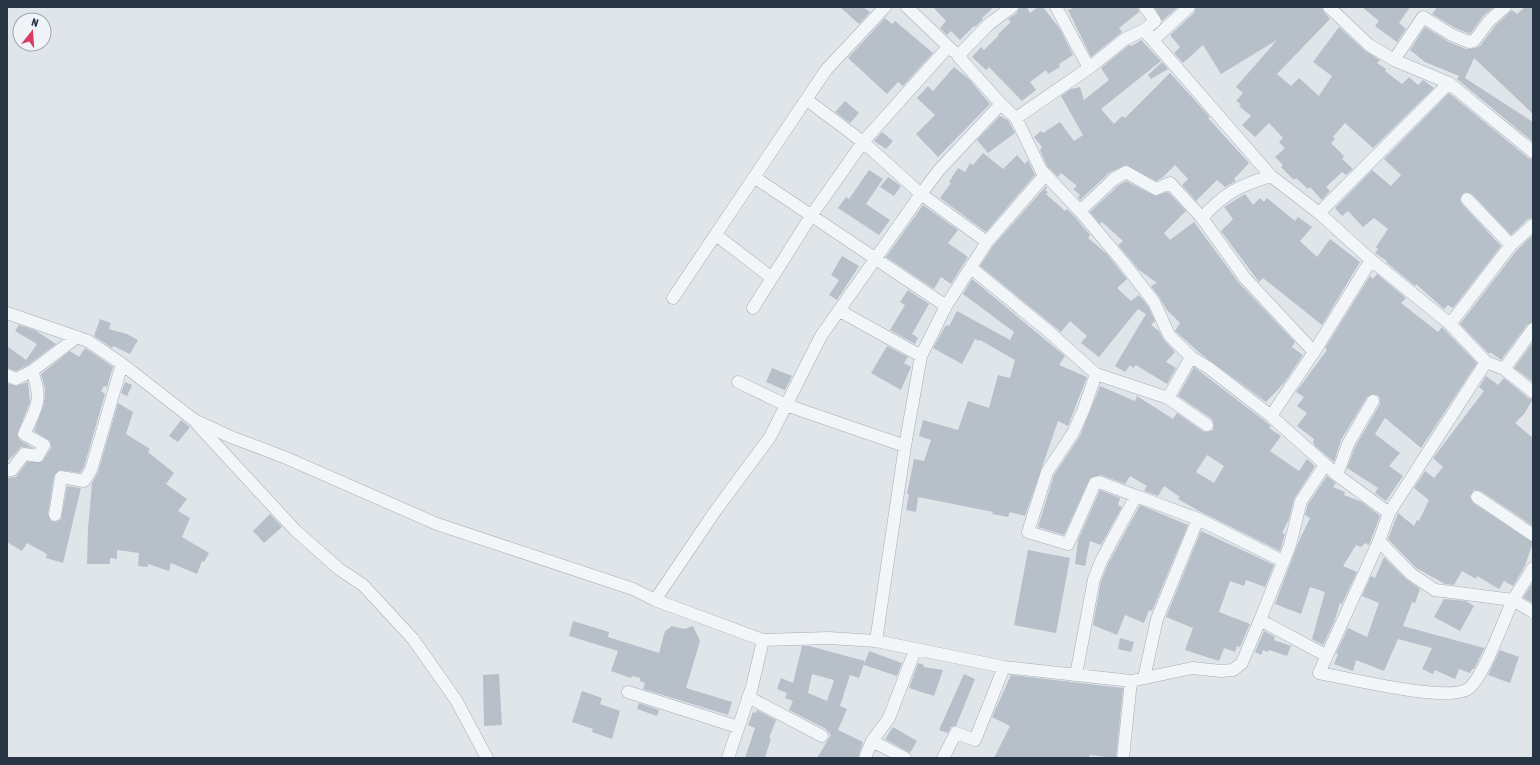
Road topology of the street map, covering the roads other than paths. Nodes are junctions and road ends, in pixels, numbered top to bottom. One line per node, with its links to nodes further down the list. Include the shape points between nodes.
1 (885, 7): 17 (street, via 826,70)
2 (908, 7): 12 (street)
3 (1012, 7): 13 (street, via 989,24)
4 (1056, 7): 15 (street)
5 (1145, 7): 10 (street, via 1154,21)
6 (1190, 7): 11 (street)
7 (1329, 7): 14 (street, via 1369,45)
8 (1505, 7): 9 (street, via 1489,21 1474,41 1470,42 1452,35)
9 (1425, 12): 14 (street)
10 (1144, 30): 11 (street); 15 (street, via 1125,39)
11 (1153, 40): 23 (street)
12 (948, 46): 13 (street); 20 (street)
13 (958, 56): 18 (street)
14 (1394, 60): 16 (street)
15 (1089, 68): 19 (street)
16 (1449, 83): 21 (street); 28 (street)
17 (806, 100): 20 (street); 24 (street)
18 (1001, 104): 19 (street); 25 (street, via 939,170)
19 (1016, 118): 22 (street, via 1041,170)
20 (863, 142): 25 (street); 29 (street)
21 (1533, 152)
22 (1046, 175): 27 (street); 33 (street)
23 (1270, 176): 28 (street); 30 (street, via 1246,183 1215,203)
24 (754, 177): 29 (street); 32 (street)
25 (921, 194): 33 (street); 35 (street)
26 (1467, 199): 34 (street)
27 (1080, 211): 30 (street, via 1114,179 1126,172 1156,190 1170,183); 49 (street, via 1154,302 1168,335)
28 (1319, 213): 36 (street)
29 (811, 216): 35 (street); 38 (street)
30 (1202, 218): 47 (street, via 1245,278)
31 (1533, 226): 34 (street)
32 (716, 235): 38 (street); 39 (street)
33 (987, 242): 37 (street)
34 (1511, 246): 44 (street)
35 (875, 260): 40 (street); 42 (street)
36 (1371, 260): 44 (street); 47 (street)
37 (971, 268): 40 (street); 54 (street, via 1048,330)
38 (772, 278): 41 (street)
39 (673, 298)
40 (946, 306): 48 (street)
41 (753, 308)
42 (840, 311): 48 (street); 60 (street, via 821,336)
43 (7, 313): 46 (street)
44 (1450, 324): 50 (street)
45 (1533, 328): 52 (street)
46 (77, 337): 51 (street, via 88,341); 53 (street)
47 (1314, 352): 61 (street)
48 (921, 356): 64 (street)
49 (1191, 357): 58 (street); 61 (street)
50 (1486, 362): 52 (street); 70 (street)
51 (122, 364): 62 (street); 71 (street, via 92,470 84,481 61,477)
52 (1504, 369): 57 (street)
53 (32, 371): 55 (street, via 16,379); 66 (street, via 37,383 38,404 24,434 44,445 38,456 24,454 12,470)
54 (1096, 374): 58 (street); 68 (street, via 1073,433 1047,472 1028,532 1068,544 1095,483 1099,482)
55 (7, 375)
56 (738, 382): 60 (street)
57 (1533, 392)
58 (1168, 398): 63 (street)
59 (1373, 400): 67 (street, via 1348,444)
60 (786, 405): 64 (street); 77 (street, via 770,437 716,510)
61 (1271, 416): 65 (street)
62 (194, 420): 77 (street, via 437,524 632,589); 94 (street, via 295,530 339,569 363,585 413,639 456,700)
63 (1207, 425)
64 (905, 446): 82 (street)
65 (1325, 465): 67 (street); 75 (street, via 1301,501 1290,545)
66 (7, 470)
67 (1337, 475): 70 (street)
68 (1136, 496): 72 (street); 86 (street, via 1094,579)
69 (1477, 497): 73 (street)
70 (1389, 513): 74 (street)
71 (55, 515)
72 (1198, 519): 75 (street); 87 (street, via 1157,619)
73 (1533, 535)
74 (1378, 541): 78 (street, via 1411,574 1435,590); 84 (street)
75 (1283, 561): 80 (street)
76 (1533, 568): 78 (street)
77 (655, 600): 81 (street)
78 (1513, 600): 79 (street); 84 (street, via 1480,674 1468,689 1450,694 1409,690 1319,673)
79 (1533, 612)
80 (1260, 620): 84 (street); 87 (street, via 1242,663 1233,670 1192,668)
81 (763, 640): 82 (street, via 830,638); 90 (street)
82 (876, 641): 83 (street)
83 (915, 650): 85 (street); 93 (street, via 889,718)
84 (1327, 656)
85 (1004, 667): 86 (street); 98 (street, via 975,740 956,733)
86 (1076, 675): 88 (street)
87 (1144, 678): 88 (street)
88 (1132, 681): 99 (street)
89 (628, 692): 91 (street)
90 (748, 697): 91 (street); 92 (street)
91 (738, 727): 95 (street)
92 (822, 736)
93 (872, 741): 96 (street); 97 (street)
94 (486, 758)
95 (728, 758)
96 (865, 758)
97 (905, 758)
98 (943, 758)
99 (1123, 758)

